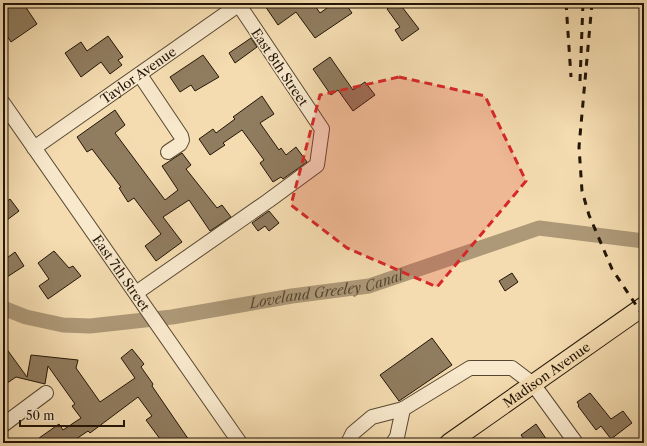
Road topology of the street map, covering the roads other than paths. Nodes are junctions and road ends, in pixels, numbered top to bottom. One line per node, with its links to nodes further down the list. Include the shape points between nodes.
1 (240, 4): 2 (street, Taylor Avenue); 6 (street, East 8th Street, via 322,130 317,165)
2 (140, 75): 4 (street, Taylor Avenue); 5 (street, via 182,140)
3 (3, 103): 4 (street, East 7th Street)
4 (34, 148): 6 (street, East 7th Street)
5 (168, 152)
6 (138, 296): 12 (street, East 7th Street)
7 (644, 306): 8 (main road, Madison Avenue)
8 (534, 384): 10 (street, via 512,368 470,368); 15 (main road, Madison Avenue); 16 (street)
9 (46, 393): 11 (street)
10 (403, 409): 13 (street, via 372,417 353,433); 14 (street, via 397,437)
11 (3, 425)
12 (240, 443)
13 (348, 443)
14 (393, 443)
15 (449, 443)
16 (576, 443)

